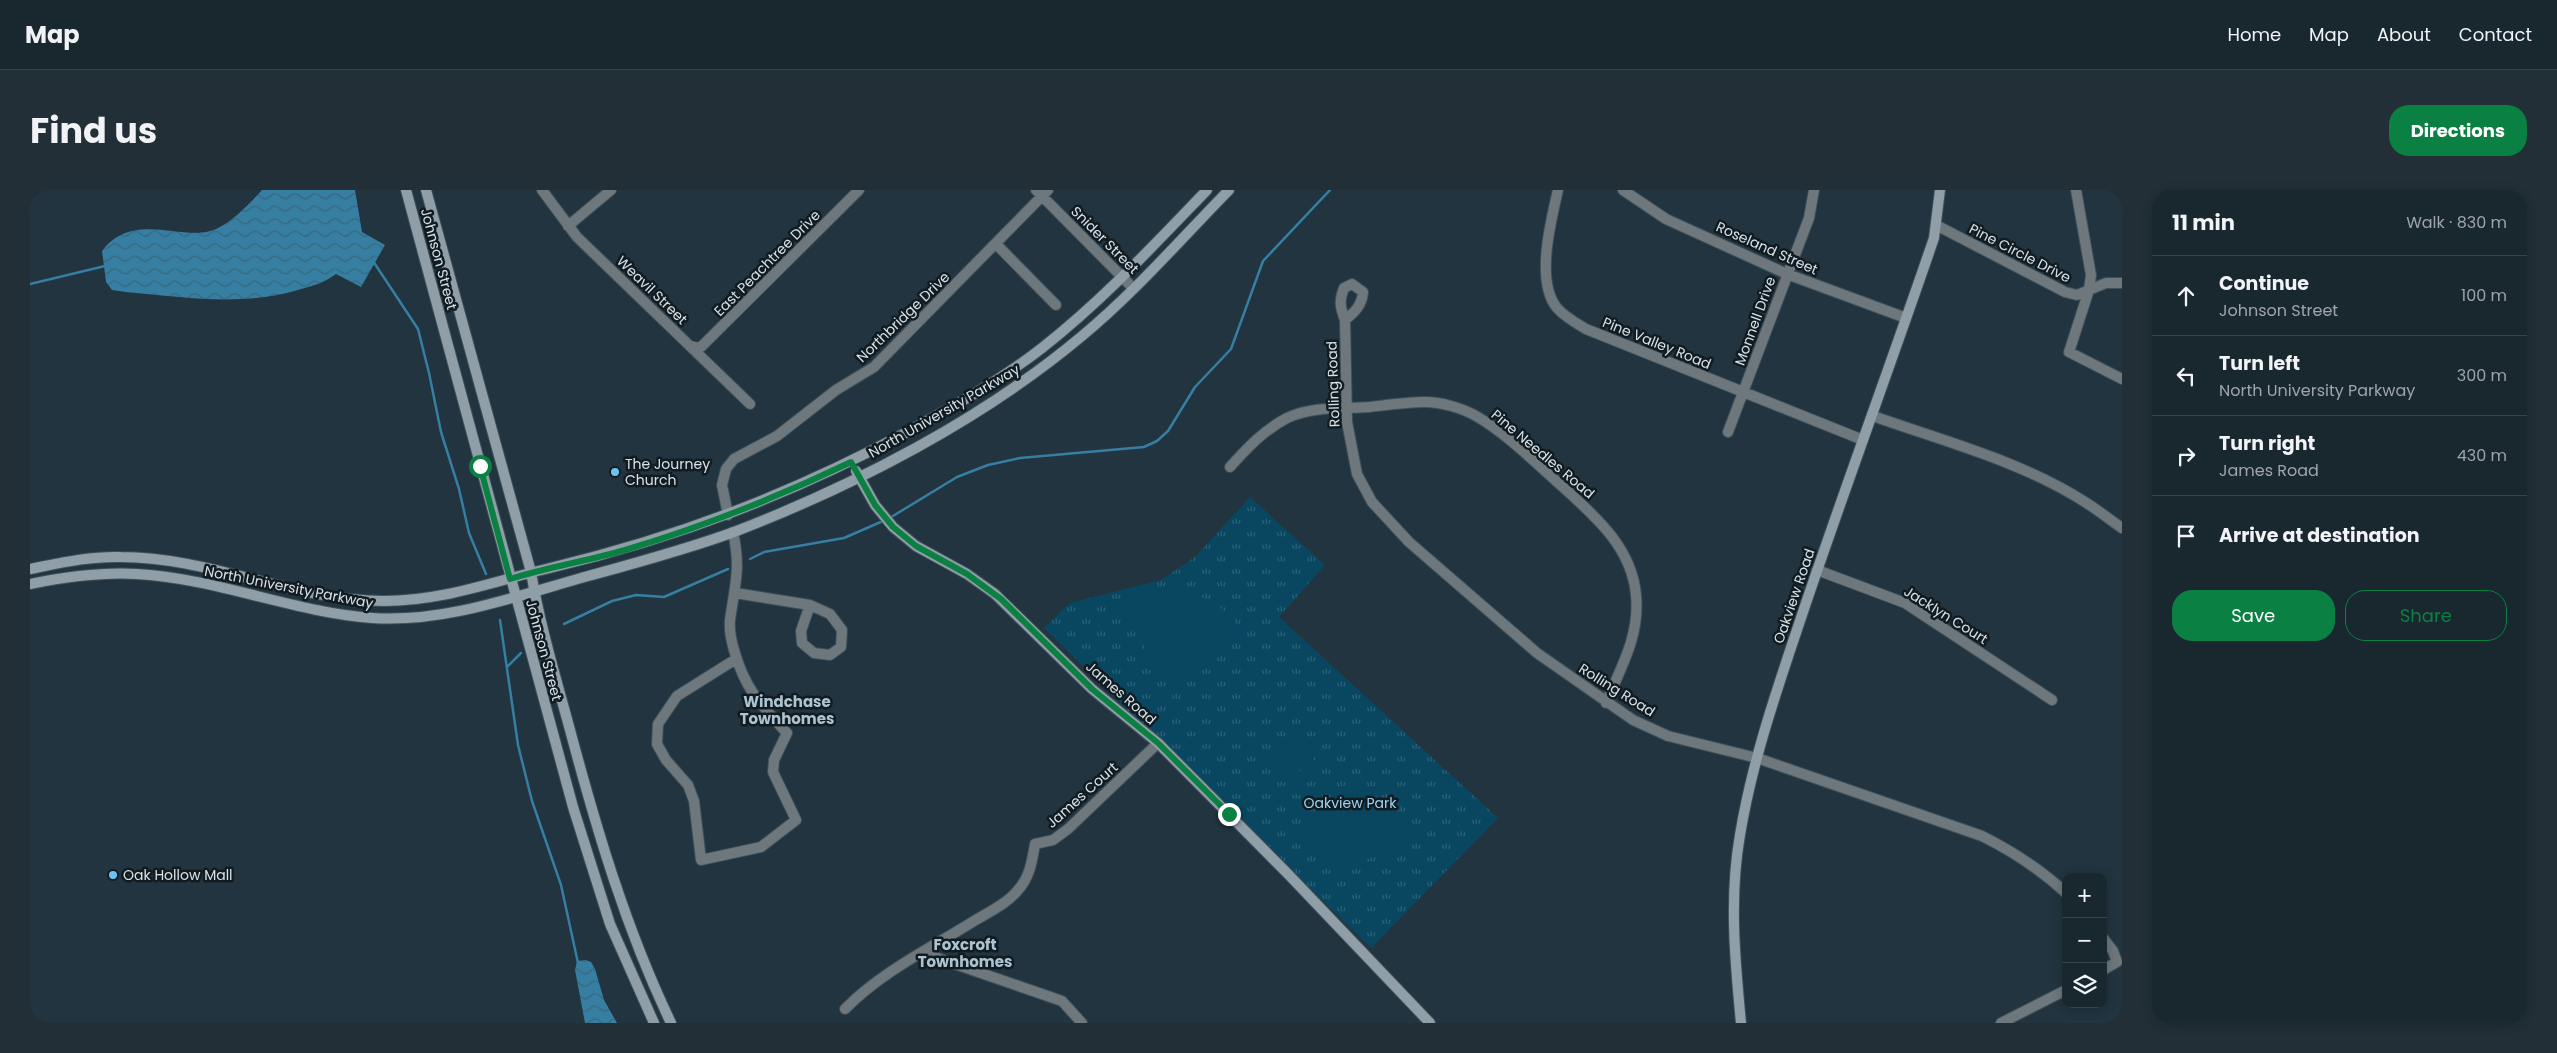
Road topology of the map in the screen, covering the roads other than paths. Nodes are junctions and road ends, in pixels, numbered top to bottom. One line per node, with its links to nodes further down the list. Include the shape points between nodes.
1 (406, 190): 42 (main road, Johnson Street)
2 (426, 190): 41 (main road, Johnson Street)
3 (542, 190): 15 (street, Weavil Street)
4 (611, 190): 15 (street)
5 (860, 190): 25 (street, East Peachtree Drive, via 702,346)
6 (1207, 190): 18 (main road, North University Parkway)
7 (1229, 190): 20 (main road, North University Parkway)
8 (1558, 190): 27 (street, Pine Valley Road, via 1545,274 1556,308 1586,329)
9 (1623, 190): 17 (street, Roseland Street, via 1666,219)
10 (1814, 190): 17 (street, Monnell Drive, via 1809,218)
11 (1940, 190): 14 (main road, Oakview Road)
12 (2076, 190): 21 (street, via 2089,259)
13 (1042, 192): 16 (street, Northbridge Drive); 18 (street, Snider Street)
14 (1936, 225): 21 (street, Pine Circle Drive, via 2066,292 2077,295); 23 (main road, Oakview Road)
15 (568, 226): 25 (street, Weavil Street)
16 (996, 244): 22 (street); 36 (street, Northbridge Drive, via 874,367 836,390 777,436 734,459 726,470 722,485)
17 (1787, 274): 23 (street, Roseland Street); 27 (street, Monnell Drive)
18 (1122, 277): 20 (street, Snider Street); 33 (main road, North University Parkway, via 1032,355 942,413)
19 (2122, 282): 21 (street, Pine Circle Drive, via 2106,283)
20 (1133, 288): 35 (main road, North University Parkway, via 1086,334 1026,380 925,442)
21 (2089, 290): 26 (street, via 2070,352)
22 (1056, 306)
23 (1906, 318): 30 (main road, Oakview Road)
24 (1345, 320): 29 (street, Rolling Road)
25 (690, 346): 28 (street, Weavil Street)
26 (2122, 379)
27 (1743, 392): 31 (street, Monnell Drive); 32 (street, Pine Valley Road)
28 (750, 404)
29 (1346, 408): 34 (street, Pine Needles Road, via 1313,410 1286,418 1265,432); 50 (street, Rolling Road, via 1357,474 1372,502 1390,523 1523,642); 50 (street, Pine Needles Road, via 1426,402 1476,416 1525,454 1597,518 1623,553 1636,595 1636,624 1631,646)
30 (1873, 416): 32 (main road, Oakview Road); 37 (street, via 2050,482)
31 (1728, 432)
32 (1863, 440): 40 (main road, Oakview Road)
33 (851, 462): 35 (main road, James Road); 36 (main road, North University Parkway)
34 (1230, 467)
35 (859, 476): 38 (main road, North University Parkway); 51 (main road, James Road, via 878,509 898,532 995,594 1092,689)
36 (728, 515): 41 (main road, North University Parkway, via 623,550)
37 (2122, 528)
38 (733, 532): 44 (main road, North University Parkway); 45 (street, via 738,567)
39 (30, 569): 42 (main road, North University Parkway, via 121,556 378,601 431,598)
40 (1817, 570): 49 (street, Jacklyn Court, via 1905,603); 52 (main road, Oakview Road)
41 (531, 572): 42 (main road, North University Parkway); 44 (main road, Johnson Street)
42 (510, 579): 46 (main road, Johnson Street)
43 (30, 584): 46 (main road, North University Parkway, via 69,576 136,574 372,618 450,612)
44 (534, 592): 46 (main road, North University Parkway); 62 (main road, Johnson Street, via 606,859 650,978)
45 (735, 593): 47 (street); 48 (street, via 729,633)
46 (516, 598): 61 (main road, Johnson Street, via 588,859 610,924)
47 (810, 605): 47 (street, via 830,614 842,630 841,648 830,655 814,652 802,643 801,631)
48 (736, 659): 48 (street, via 747,686 787,733 774,760 773,772 796,820 761,847 702,860 694,801 688,785 657,744 658,724 677,696)
49 (2052, 700)
50 (1606, 703): 52 (street, Rolling Road, via 1668,736 1727,748)
51 (1158, 743): 55 (street, James Court, via 1068,829 1053,840 1035,844 1029,874 1018,891); 60 (main road, James Road, via 1288,874)
52 (1757, 758): 53 (street, Rolling Road, via 1982,836 2015,852); 64 (main road, Oakview Road, via 1740,836 1734,908)
53 (2062, 889)
54 (2107, 943): 56 (street)
55 (923, 953): 59 (street, James Court, via 865,990); 63 (street, via 1062,1001)
56 (2119, 963): 57 (street)
57 (2107, 968)
58 (2062, 992): 65 (street)
59 (846, 1009)
60 (1426, 1022)
61 (654, 1023)
62 (672, 1023)
63 (1082, 1023)
64 (1741, 1023)
65 (2001, 1023)

